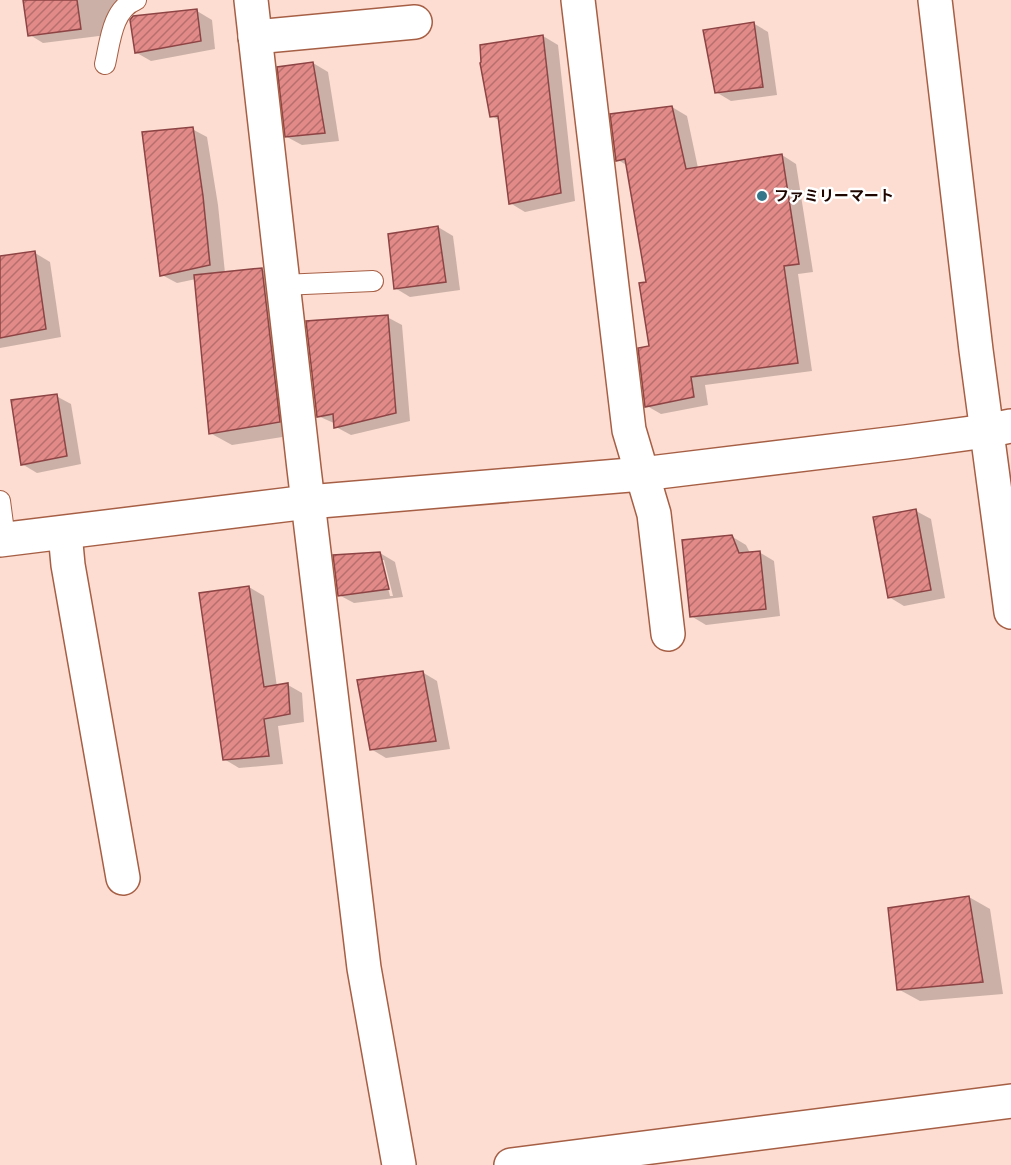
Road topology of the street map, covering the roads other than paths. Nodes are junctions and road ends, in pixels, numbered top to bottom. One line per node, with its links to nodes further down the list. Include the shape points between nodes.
1 (136, 0): 7 (lane, via 115,21)
2 (250, 0): 6 (street)
3 (578, 0): 11 (street, via 629,430)
4 (935, 0): 10 (street)
5 (415, 22): 6 (street)
6 (255, 37): 9 (street)
7 (105, 64)
8 (374, 281): 9 (lane)
9 (282, 285): 13 (street)
10 (998, 428): 11 (street); 16 (street)
11 (642, 474): 13 (street); 17 (street, via 654,514)
12 (0, 501): 15 (lane)
13 (308, 502): 14 (street); 20 (street, via 364,968)
14 (65, 533): 15 (street); 18 (street)
15 (3, 540)
16 (1011, 612)
17 (668, 633)
18 (123, 878)
19 (1011, 1101): 21 (street)
20 (399, 1165)
21 (511, 1165)

